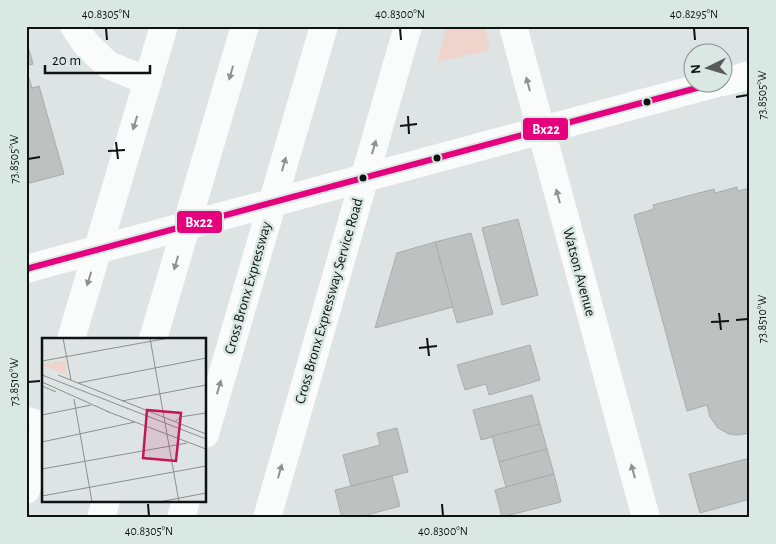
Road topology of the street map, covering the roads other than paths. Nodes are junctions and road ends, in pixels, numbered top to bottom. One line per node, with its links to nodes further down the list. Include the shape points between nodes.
1 (74, 26): 9 (main road, via 86,44 108,65)
2 (164, 26): 9 (main road)
3 (245, 26): 16 (main road, one-way to 16)
4 (324, 26): 19 (main road, Cross Bronx Expressway, one-way to 4)
5 (408, 26): 12 (main road, Cross Bronx Expressway Service Road, one-way to 5)
6 (513, 26): 11 (main road, Watson Avenue, one-way to 6)
7 (750, 75): 8 (main road)
8 (734, 79)
9 (148, 81): 13 (main road, one-way to 13)
10 (685, 92): 11 (main road)
11 (540, 131): 12 (main road); 27 (main road, Watson Avenue, one-way to 11)
12 (365, 178): 13 (main road); 26 (main road, Cross Bronx Expressway Service Road, one-way to 12)
13 (98, 250): 14 (main road); 15 (main road, one-way to 15)
14 (26, 269)
15 (71, 338)
16 (154, 338)
17 (26, 417): 18 (lane)
18 (42, 421)
19 (206, 431)
20 (42, 438): 21 (main road)
21 (26, 490)
22 (105, 502): 24 (main road)
23 (185, 502): 25 (main road)
24 (101, 518)
25 (180, 518)
26 (267, 518)
27 (646, 518)

